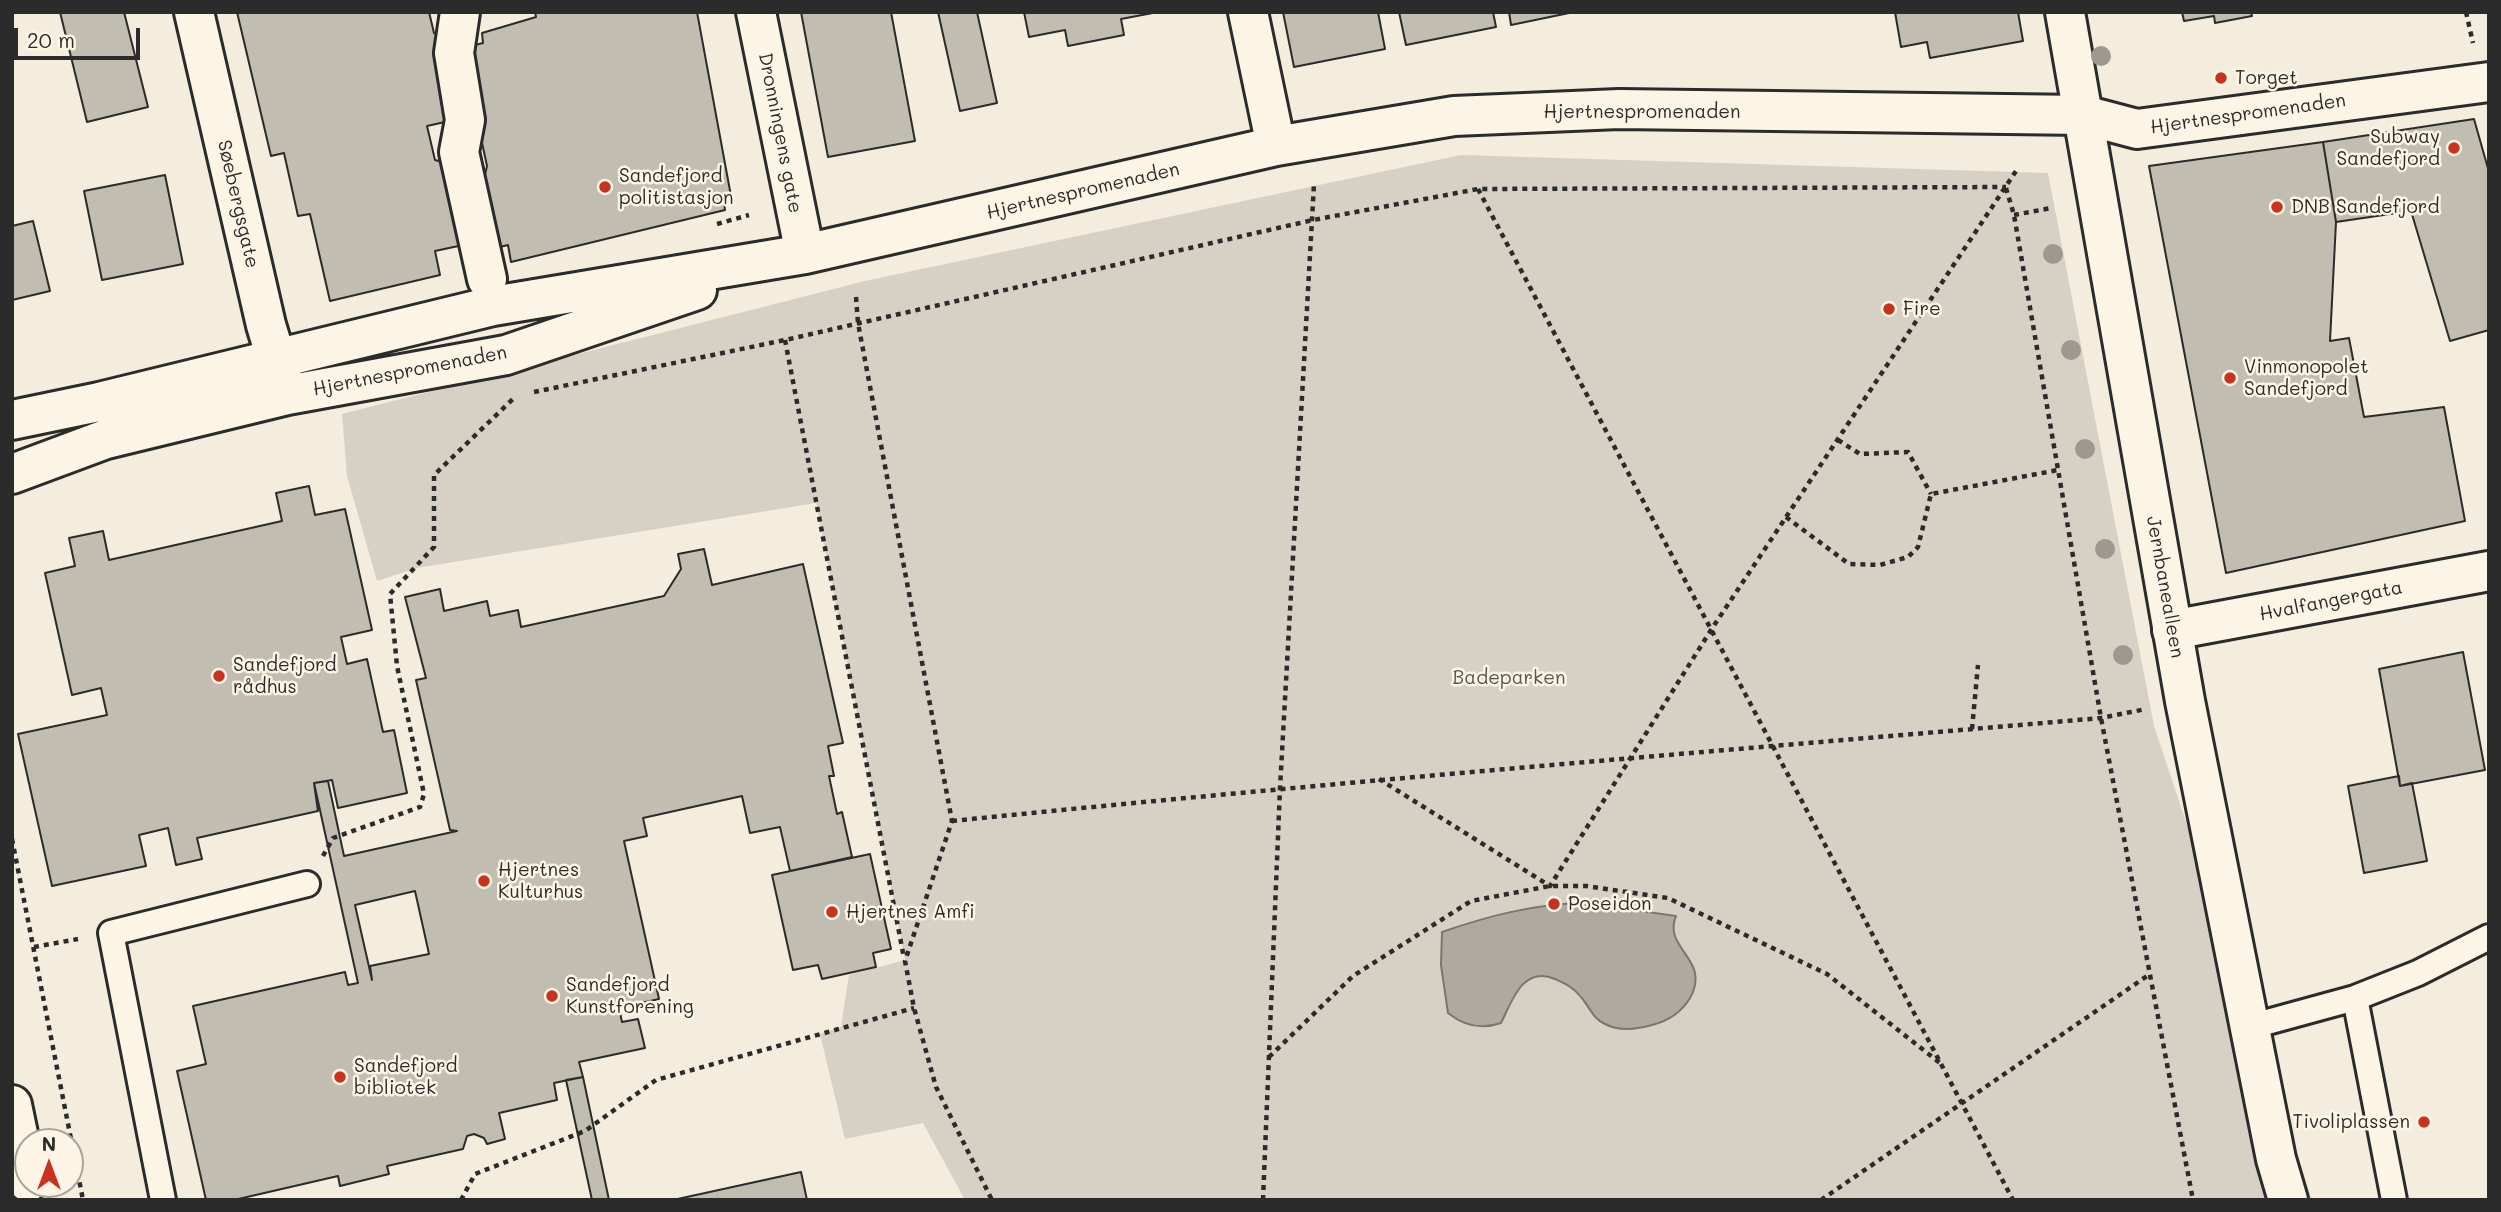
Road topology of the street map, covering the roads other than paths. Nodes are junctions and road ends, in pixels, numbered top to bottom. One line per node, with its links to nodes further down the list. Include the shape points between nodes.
1 (194, 12): 11 (street, Søebergsgate)
2 (460, 12): 10 (street, via 454,53 465,120 459,152)
3 (756, 12): 9 (street, Dronningens gate)
4 (1248, 12): 8 (street)
5 (2065, 12): 7 (street, Jernbanealleen)
6 (2489, 82): 7 (street, Hjertnespromenaden, via 2137,129)
7 (2084, 115): 8 (street, Hjertnespromenaden, via 1619,109 1454,116); 16 (street, Jernbanealleen)
8 (1276, 146): 9 (street, Hjertnespromenaden)
9 (805, 254): 11 (street, Hjertnespromenaden, via 493,306); 12 (street, Hjertnespromenaden, via 506,355)
10 (488, 279)
11 (277, 358): 12 (street, Søebergsgate); 13 (street, Hjertnespromenaden)
12 (287, 395): 14 (street, Hjertnespromenaden, via 106,439)
13 (12, 419)
14 (12, 474)
15 (2489, 571): 16 (street, Hvalfangergata)
16 (2172, 630): 20 (street, Jernbanealleen)
17 (307, 884): 24 (lane, via 111,933)
18 (2489, 937): 19 (lane)
19 (2355, 998): 20 (lane); 27 (lane)
20 (2249, 1027): 23 (street, Jernbanealleen)
21 (12, 1105): 22 (street)
22 (17, 1128)
23 (2276, 1159): 25 (street, Jernbanealleen); 26 (street, Jernbanealleen)
24 (163, 1200)
25 (2278, 1200)
26 (2288, 1200)
27 (2393, 1200)

